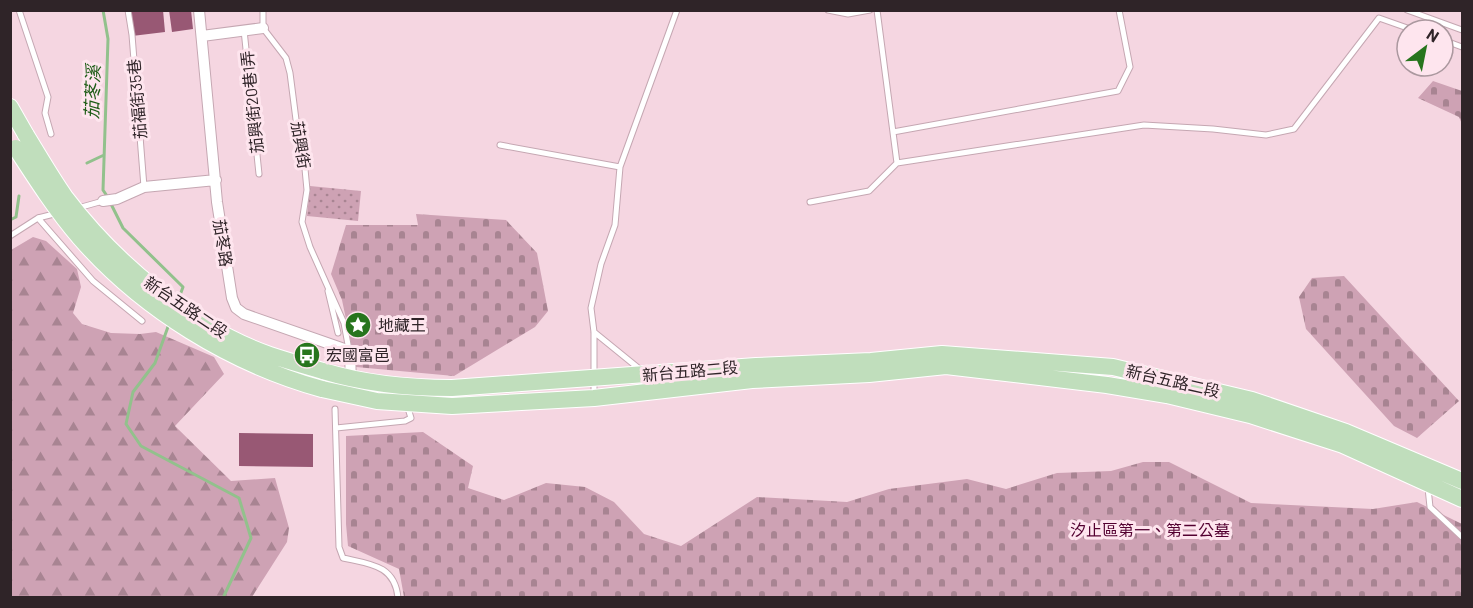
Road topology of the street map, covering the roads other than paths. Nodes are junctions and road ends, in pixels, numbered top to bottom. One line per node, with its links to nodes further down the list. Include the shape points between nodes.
1 (19, 10): 20 (lane, via 48,97 45,113)
2 (128, 10): 27 (lane, 茄福街35巷)
3 (199, 10): 17 (street, 茄苳路)
4 (262, 10): 14 (lane)
5 (677, 10): 24 (lane)
6 (828, 10): 7 (lane, via 848,14)
7 (870, 10)
8 (877, 10): 19 (lane)
9 (1119, 10): 19 (lane, via 1130,67 1118,91)
10 (1384, 10): 12 (lane)
11 (1407, 10): 16 (lane)
12 (1379, 18): 13 (lane); 23 (lane, via 1294,129 1266,135 1144,125)
13 (1395, 24)
14 (263, 28): 15 (street); 32 (lane, 茄興街, via 286,58 290,73 307,190 302,222)
15 (244, 30): 17 (street); 25 (lane, 茄興街20巷1弄)
16 (1462, 30)
17 (202, 36): 26 (street, 茄苳路)
18 (10, 107): 39 (main road, 新台五路二段, bridge, via 64,195 100,238 139,275 182,308 236,340 269,355 323,371)
19 (893, 132): 23 (lane)
20 (51, 134)
21 (10, 139): 39 (main road, 新台五路二段, bridge, via 79,237 142,297 232,354 276,374 322,389)
22 (500, 145): 24 (lane)
23 (897, 163): 29 (lane, via 869,191)
24 (620, 167): 34 (lane, via 615,225 591,308)
25 (259, 174)
26 (216, 180): 27 (street); 36 (street, 茄苳路, via 236,308)
27 (144, 187): 28 (street)
28 (103, 201): 30 (lane)
29 (810, 202)
30 (38, 218): 31 (lane); 33 (lane, via 93,281)
31 (10, 236)
32 (328, 283): 35 (lane, 茄興街); 36 (lane, 茄興街)
33 (142, 321)
34 (594, 332): 37 (lane); 38 (lane)
35 (338, 333)
36 (350, 351): 39 (street)
37 (595, 379): 38 (main road, 新台五路二段); 39 (main road, 新台五路二段, via 452,388); 40 (lane)
38 (652, 383): 40 (main road, 新台五路二段); 44 (main road, 新台五路二段, via 756,366 942,354 1113,367 1252,400 1346,432); 45 (main road, 新台五路二段, via 868,374 946,366 1107,385 1250,415 1343,445)
39 (351, 388): 41 (main road, 新台五路二段)
40 (594, 398): 41 (main road, 新台五路二段, via 452,406)
41 (407, 404): 43 (lane, via 411,418 405,422)
42 (335, 409): 43 (lane)
43 (336, 429): 48 (lane, via 339,547 343,558 385,570 397,588)
44 (1462, 481)
45 (1428, 484): 46 (main road, 新台五路二段); 47 (lane, via 1430,507)
46 (1462, 499)
47 (1462, 537)
48 (398, 597)

